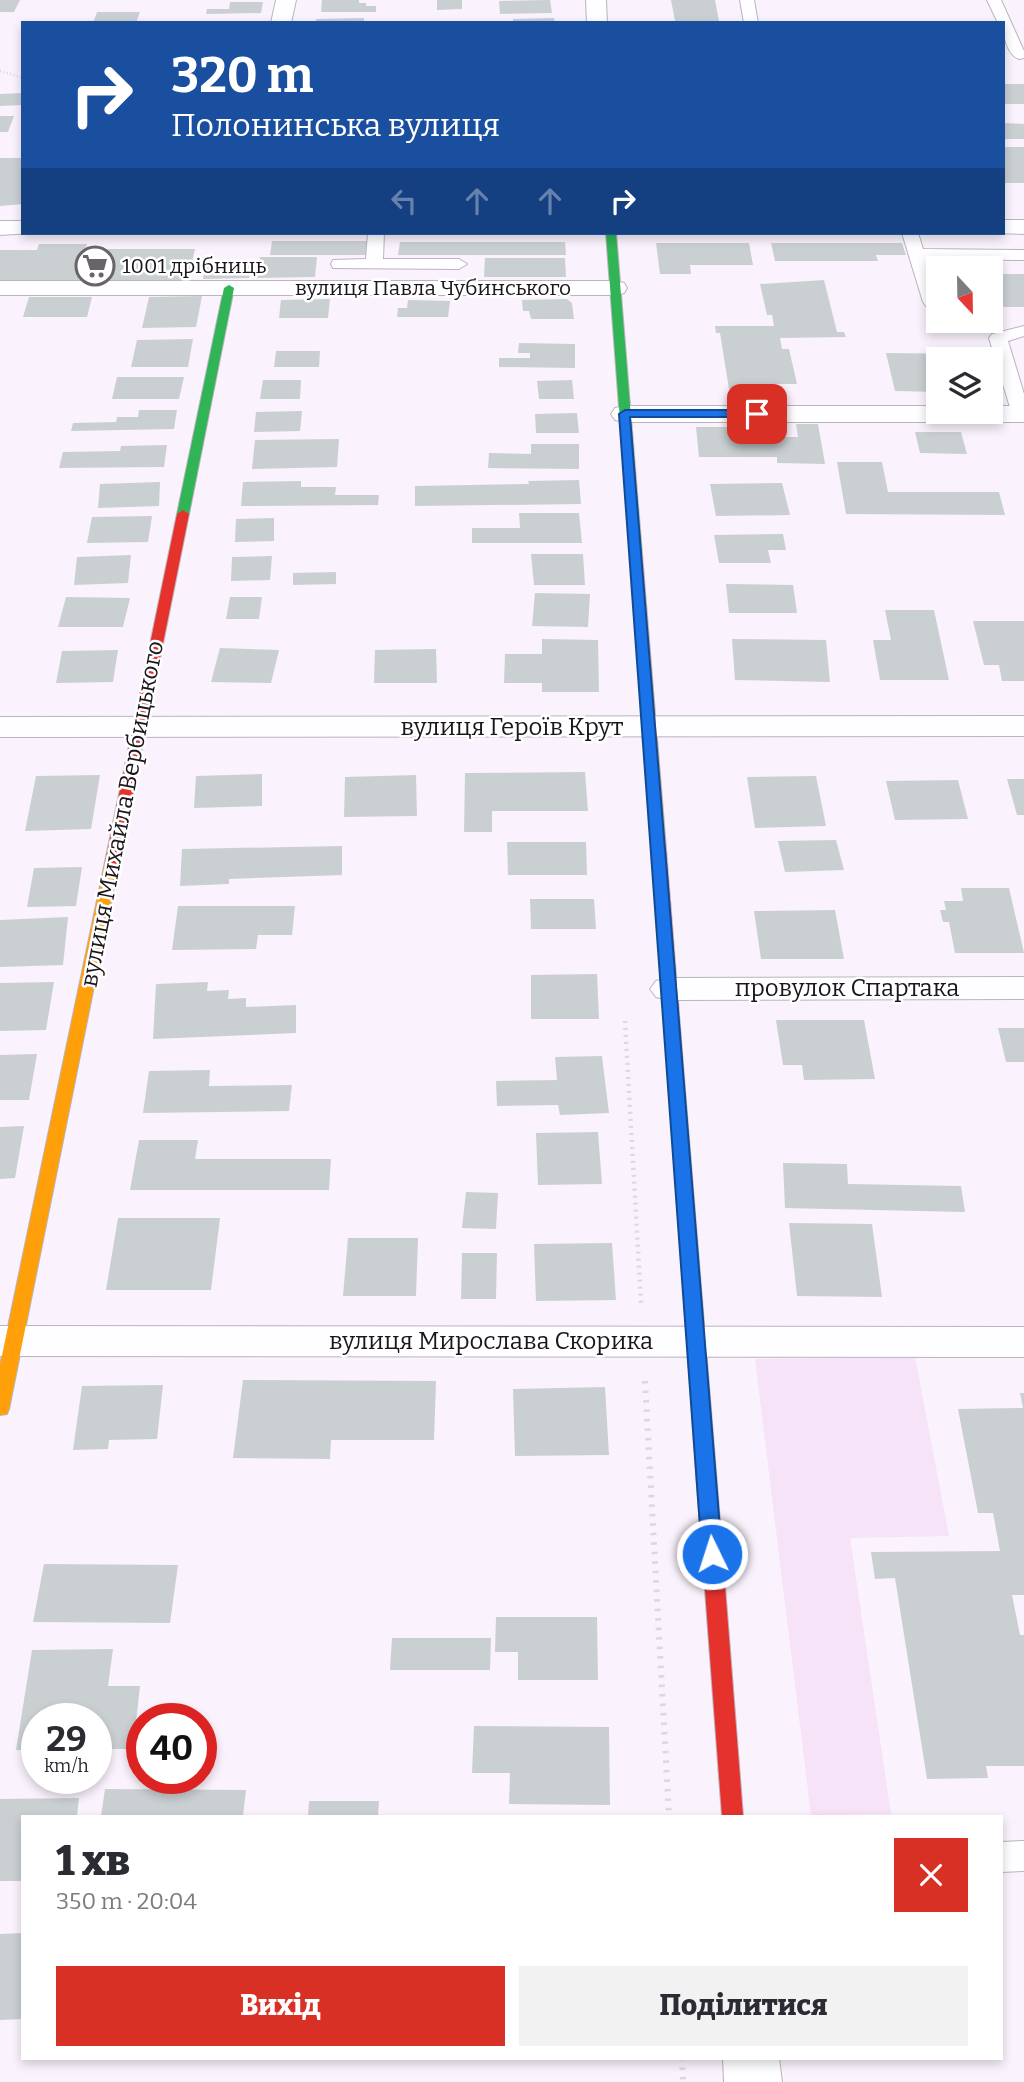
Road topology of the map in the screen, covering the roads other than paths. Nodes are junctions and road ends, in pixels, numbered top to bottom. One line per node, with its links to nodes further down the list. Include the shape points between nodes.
1 (286, 0): 5 (street)
2 (596, 0): 6 (street)
3 (747, 0): 7 (lane)
4 (994, 0): 8 (lane)
5 (281, 21)
6 (597, 21)
7 (751, 21)
8 (1004, 21)
9 (1005, 24): 11 (lane)
10 (1005, 56): 11 (lane)
11 (1022, 60)
12 (1005, 227): 13 (street)
13 (1024, 227)
14 (0, 228): 15 (street)
15 (21, 228)
16 (376, 235): 22 (lane)
17 (611, 235): 27 (street)
18 (912, 235): 19 (lane)
19 (918, 254): 20 (lane); 24 (lane)
20 (1024, 255)
21 (339, 264): 22 (lane)
22 (374, 264): 23 (lane)
23 (459, 264)
24 (926, 281)
25 (0, 288): 26 (street, вулиця Павла Чубинського)
26 (229, 288): 27 (street, вулиця Павла Чубинського); 34 (street, вулиця Михайла Вербицького)
27 (615, 288): 30 (street)
28 (1003, 324): 29 (lane)
29 (1024, 330): 31 (lane, via 999,338)
30 (625, 414): 31 (street); 35 (street)
31 (1023, 414)
32 (1024, 726): 35 (street, вулиця Героїв Крут)
33 (0, 727): 34 (street, вулиця Героїв Крут)
34 (140, 727): 35 (street, вулиця Героїв Крут); 38 (street, вулиця Михайла Вербицького)
35 (649, 727): 37 (street)
36 (1024, 988): 37 (street, провулок Спартака)
37 (669, 989): 39 (street)
38 (7, 1341): 39 (street, вулиця Мирослава Скорика); 41 (street, вулиця Михайла Вербицького)
39 (696, 1341): 40 (street, вулиця Мирослава Скорика); 42 (street)
40 (1024, 1342)
41 (0, 1409)
42 (733, 1815)
43 (1024, 1856): 44 (lane)
44 (1003, 1857)
45 (751, 2060): 46 (street)
46 (753, 2082)

